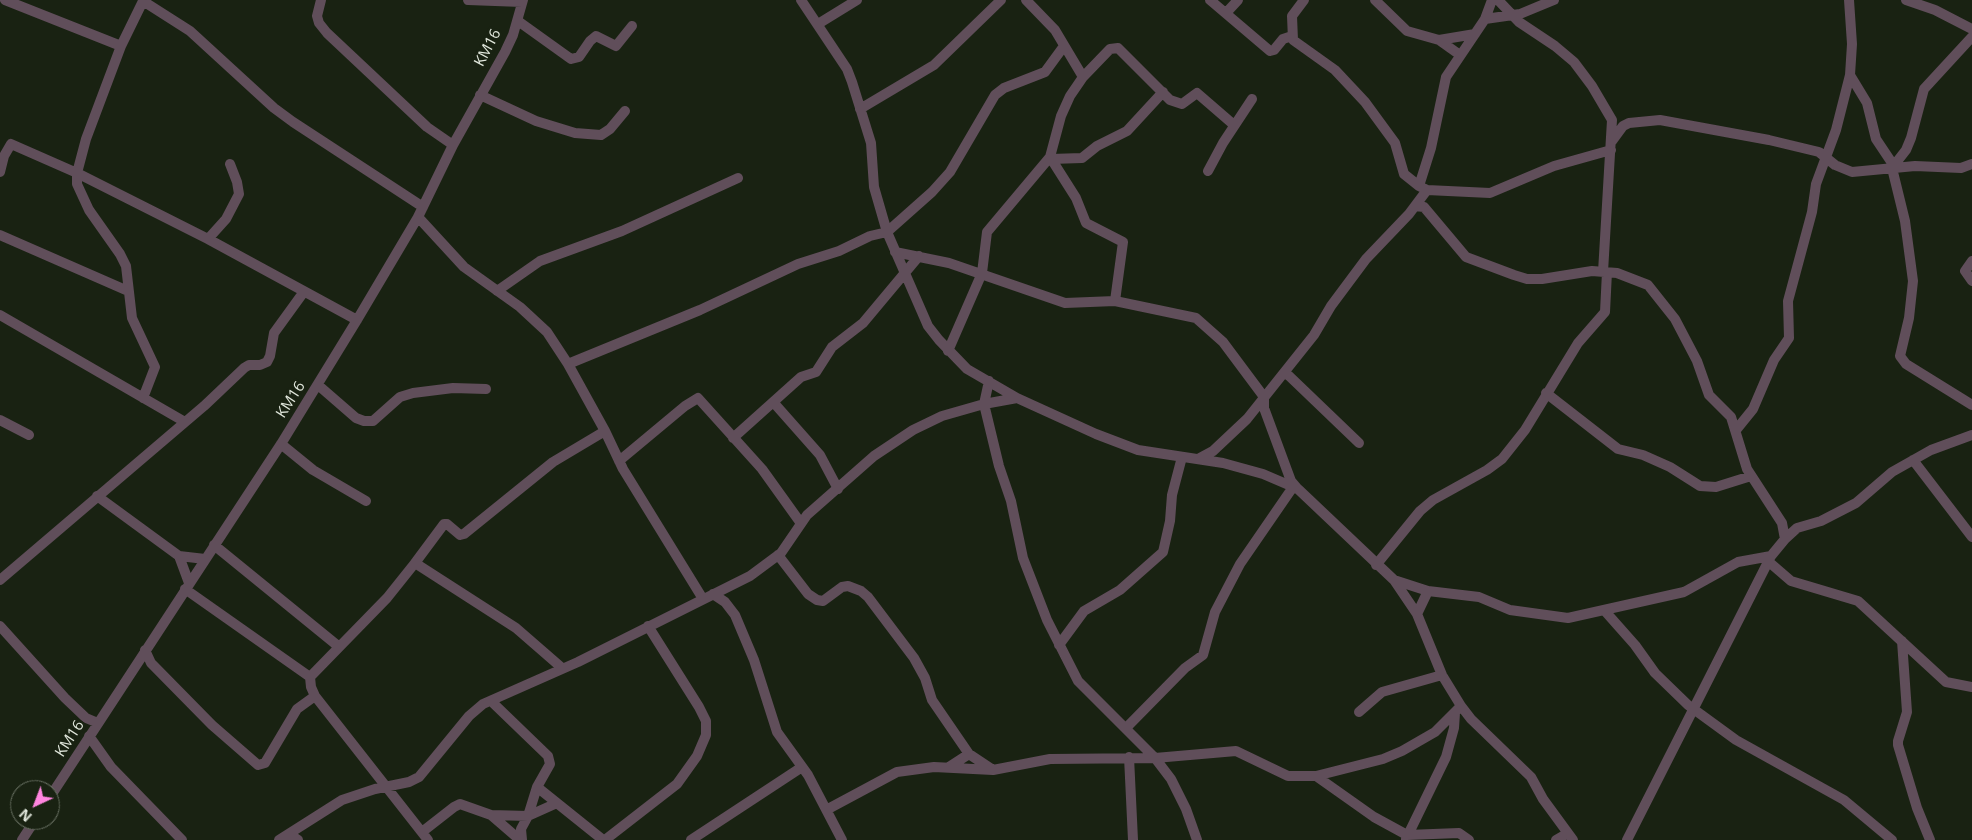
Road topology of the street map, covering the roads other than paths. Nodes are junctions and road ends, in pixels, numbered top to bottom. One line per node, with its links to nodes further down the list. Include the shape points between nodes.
1 (6, 0): 30 (street)
2 (321, 0): 43 (street, via 316,16 327,33 427,127)
3 (468, 0): 18 (street)
4 (801, 0): 23 (street)
5 (857, 0): 23 (street)
6 (1001, 0): 38 (street, via 934,65)
7 (1026, 0): 31 (street)
8 (1210, 0): 19 (street)
9 (1238, 0): 19 (street)
10 (1304, 0): 27 (street, via 1292,16)
11 (1375, 0): 29 (street, via 1407,31)
12 (1492, 0): 21 (street)
13 (1498, 0): 20 (street)
14 (1554, 0): 20 (street)
15 (1849, 0): 33 (street)
16 (1906, 0): 25 (street, via 1935,10)
17 (143, 1): 30 (street); 56 (street, via 190,31 274,108)
18 (522, 1): 22 (street, KM16)
19 (1226, 13): 27 (street, via 1270,50 1274,50 1283,38)
20 (1517, 16): 21 (street); 40 (street, via 1574,62)
21 (1485, 18): 26 (street)
22 (518, 21): 24 (street, via 571,59 579,57 596,36 616,46); 36 (street, KM16, via 505,52)
23 (818, 24): 38 (street, via 847,69)
24 (632, 26)
25 (1972, 29)
26 (1475, 34): 29 (street); 32 (street)
27 (1292, 36): 54 (street, via 1297,44 1346,80 1365,102 1392,138 1404,174)
28 (1972, 36): 49 (street, via 1924,90 1911,138)
29 (1439, 40): 32 (street)
30 (121, 46): 52 (street, via 86,139)
31 (1064, 46): 34 (street); 57 (street, via 1045,72 1004,88 995,95 950,172)
32 (1460, 55): 54 (street, via 1446,77)
33 (1850, 75): 45 (street); 49 (street, via 1867,103 1876,139)
34 (1083, 77): 35 (street, via 1110,49 1118,48); 46 (street, via 1061,116)
35 (1163, 92): 41 (street, via 1170,100 1182,104 1197,93); 46 (street, via 1131,129 1097,146 1082,158)
36 (480, 95): 39 (street, via 536,121 575,134 600,135); 43 (street, KM16)
37 (1252, 99): 41 (street)
38 (860, 109): 57 (street, via 871,143 874,187)
39 (625, 112)
40 (1612, 120): 42 (street); 44 (street)
41 (1234, 125): 50 (street)
42 (1624, 126): 44 (street); 45 (street, via 1638,120 1660,120 1769,140)
43 (453, 145): 56 (street, KM16)
44 (1612, 145): 54 (street, via 1490,194); 65 (street, via 1603,262 1603,272)
45 (1827, 156): 49 (street, via 1835,165 1852,172); 88 (street, via 1816,184 1812,212 1788,301 1789,338 1774,360 1753,409)
46 (1050, 158): 64 (street, via 987,232); 70 (street, via 1076,198 1086,223 1123,242)
47 (230, 164): 59 (street, via 239,194 226,219)
48 (1972, 164): 49 (street, via 1962,168)
49 (1893, 167): 85 (street, via 1913,281 1900,356 1906,364)
50 (1208, 171)
51 (0, 172): 52 (street, via 11,144)
52 (78, 173): 59 (street); 67 (street, via 77,184 88,210 123,260)
53 (738, 178): 68 (street, via 622,231 540,261)
54 (1423, 188): 55 (street)
55 (1416, 209): 65 (street, via 1466,257 1514,275 1542,279 1580,272); 75 (street, via 1366,259)
56 (420, 212): 68 (street, via 464,267); 72 (street, KM16)
57 (886, 232): 60 (street); 74 (street, via 798,264 700,310)
58 (0, 235): 67 (street)
59 (208, 239): 69 (street)
60 (895, 252): 61 (street); 63 (street)
61 (919, 256): 63 (street); 64 (street)
62 (1972, 261): 66 (street, via 1965,271)
63 (906, 272): 73 (street, via 928,326); 83 (street, via 863,323 832,347 816,372 801,377)
64 (982, 273): 70 (street, via 1064,303); 73 (street)
65 (1612, 273): 79 (street, via 1605,312 1578,343); 88 (street, via 1643,281 1659,296 1676,319 1697,361 1709,395 1731,416)
66 (1972, 280)
67 (128, 291): 81 (street, via 132,318 155,367)
68 (496, 291): 74 (street, via 547,332)
69 (303, 293): 72 (street); 87 (street, via 274,333 267,362 248,365)
70 (1115, 301): 80 (street, via 1196,318 1223,342)
71 (0, 315): 81 (street)
72 (357, 320): 77 (street, KM16)
73 (948, 351): 76 (street, via 967,369)
74 (568, 364): 89 (street)
75 (1285, 372): 80 (street); 93 (street)
76 (989, 381): 82 (street); 84 (street)
77 (318, 386): 78 (street, via 364,421 373,420 400,398 413,393 453,388); 94 (street, KM16)
78 (486, 389)
79 (1546, 393): 99 (street, via 1618,449 1643,454 1700,486 1716,487); 115 (street, via 1525,430 1502,459 1448,490 1420,511)
80 (1264, 397): 96 (street, via 1228,438 1213,452); 100 (street, via 1264,408)
81 (143, 398): 87 (street)
82 (1017, 398): 84 (street); 95 (street, via 1138,450)
83 (774, 403): 92 (street); 101 (street, via 820,455)
84 (984, 404): 101 (street, via 942,416 913,430 874,456); 127 (street, via 1027,572)
85 (1972, 406)
86 (0, 420): 90 (street)
87 (185, 422): 102 (street)
88 (1736, 430): 99 (street)
89 (605, 431): 98 (street); 114 (street, via 553,462 464,534 460,535 444,524)
90 (29, 435)
91 (1972, 435): 97 (street)
92 (733, 438): 98 (street, via 698,398); 104 (street, via 762,469)
93 (1359, 443)
94 (280, 444): 103 (street, via 313,470); 109 (street, KM16)
95 (1182, 457): 96 (street); 127 (street, via 1163,552 1120,590 1084,611)
96 (1200, 458): 100 (street, via 1263,474)
97 (1913, 460): 106 (street, via 1892,472 1856,503 1821,521); 107 (street)
98 (619, 461): 121 (street)
99 (1751, 476): 105 (street)
100 (1295, 488): 115 (street); 140 (street, via 1240,564 1215,612 1203,656 1185,668)
101 (838, 489): 104 (street)
102 (97, 496): 111 (street); 116 (street)
103 (366, 502)
104 (800, 522): 110 (street)
105 (1782, 523): 106 (street); 108 (street)
106 (1797, 528): 108 (street)
107 (1972, 537)
108 (1785, 538): 113 (street)
109 (214, 545): 112 (street, KM16); 128 (street)
110 (778, 555): 120 (street, via 750,576); 142 (street, via 808,594 817,600 823,601 848,586 868,597 914,658 932,700)
111 (179, 556): 112 (street); 118 (street)
112 (205, 559): 118 (street, KM16)
113 (1770, 559): 122 (street, via 1738,562 1684,592); 126 (street, via 1791,581 1858,601); 137 (street)
114 (415, 563): 128 (street, via 387,598); 130 (street, via 509,624)
115 (1376, 565): 117 (street)
116 (0, 580)
117 (1394, 580): 119 (street); 123 (street)
118 (187, 586): 129 (street, KM16); 132 (street)
119 (1428, 591): 122 (street, via 1479,598 1510,610 1540,616 1568,618); 123 (street)
120 (713, 594): 121 (street); 145 (street, via 726,602 735,614 777,732)
121 (703, 599): 125 (street)
122 (1604, 610): 137 (street, via 1661,681)
123 (1417, 614): 131 (street)
124 (0, 626): 139 (street, via 65,698 86,718)
125 (648, 626): 130 (street); 163 (street, via 699,707 706,721 706,735 697,756 677,784)
126 (1902, 640): 133 (street, via 1946,682); 172 (street, via 1907,712 1898,746)
127 (1059, 645): 140 (street, via 1078,682)
128 (338, 646): 132 (street)
129 (145, 650): 134 (street, via 151,663 212,725 258,765 265,763 297,709); 139 (street, KM16)
130 (562, 668): 135 (street)
131 (1442, 675): 136 (street); 138 (street, via 1382,692)
132 (310, 677): 134 (street)
133 (1972, 687)
134 (315, 696): 150 (street)
135 (491, 701): 150 (street, via 469,716 419,777); 151 (street, via 548,756 550,764)
136 (1458, 709): 148 (street, via 1434,732 1402,751); 158 (street, via 1446,757); 159 (street, via 1531,778)
137 (1694, 710): 170 (street); 171 (street, via 1736,740 1844,800)
138 (1359, 712)
139 (98, 723): 141 (street, KM16)
140 (1126, 728): 144 (street)
141 (90, 736): 149 (street, KM16); 160 (street, via 111,767)
142 (969, 754): 146 (street); 147 (street)
143 (1129, 757): 144 (street); 147 (street, via 1050,759); 166 (street)
144 (1155, 758): 148 (street, via 1236,751 1288,776); 167 (street, via 1179,794)
145 (802, 767): 153 (street); 164 (street)
146 (949, 767): 147 (street); 153 (street, via 897,772)
147 (992, 770)
148 (1316, 776): 158 (street)
149 (60, 782)
150 (388, 786): 156 (street); 157 (street, via 342,800)
151 (537, 787): 152 (street); 155 (street)
152 (557, 803): 155 (street); 163 (street)
153 (828, 809): 165 (street)
154 (491, 816): 155 (street); 156 (street, via 460,804); 162 (street)
155 (528, 816): 162 (street, via 521,830)
156 (425, 836)
157 (293, 837): 161 (street)
158 (1406, 837): 168 (street, via 1459,833)
159 (1570, 837): 169 (street)
160 (182, 840)
161 (279, 840)
162 (521, 840)
163 (604, 840)
164 (691, 840)
165 (842, 840)
166 (1133, 840)
167 (1197, 840)
168 (1469, 840)
169 (1556, 840)
170 (1627, 840)
171 (1892, 840)
172 (1930, 840)

